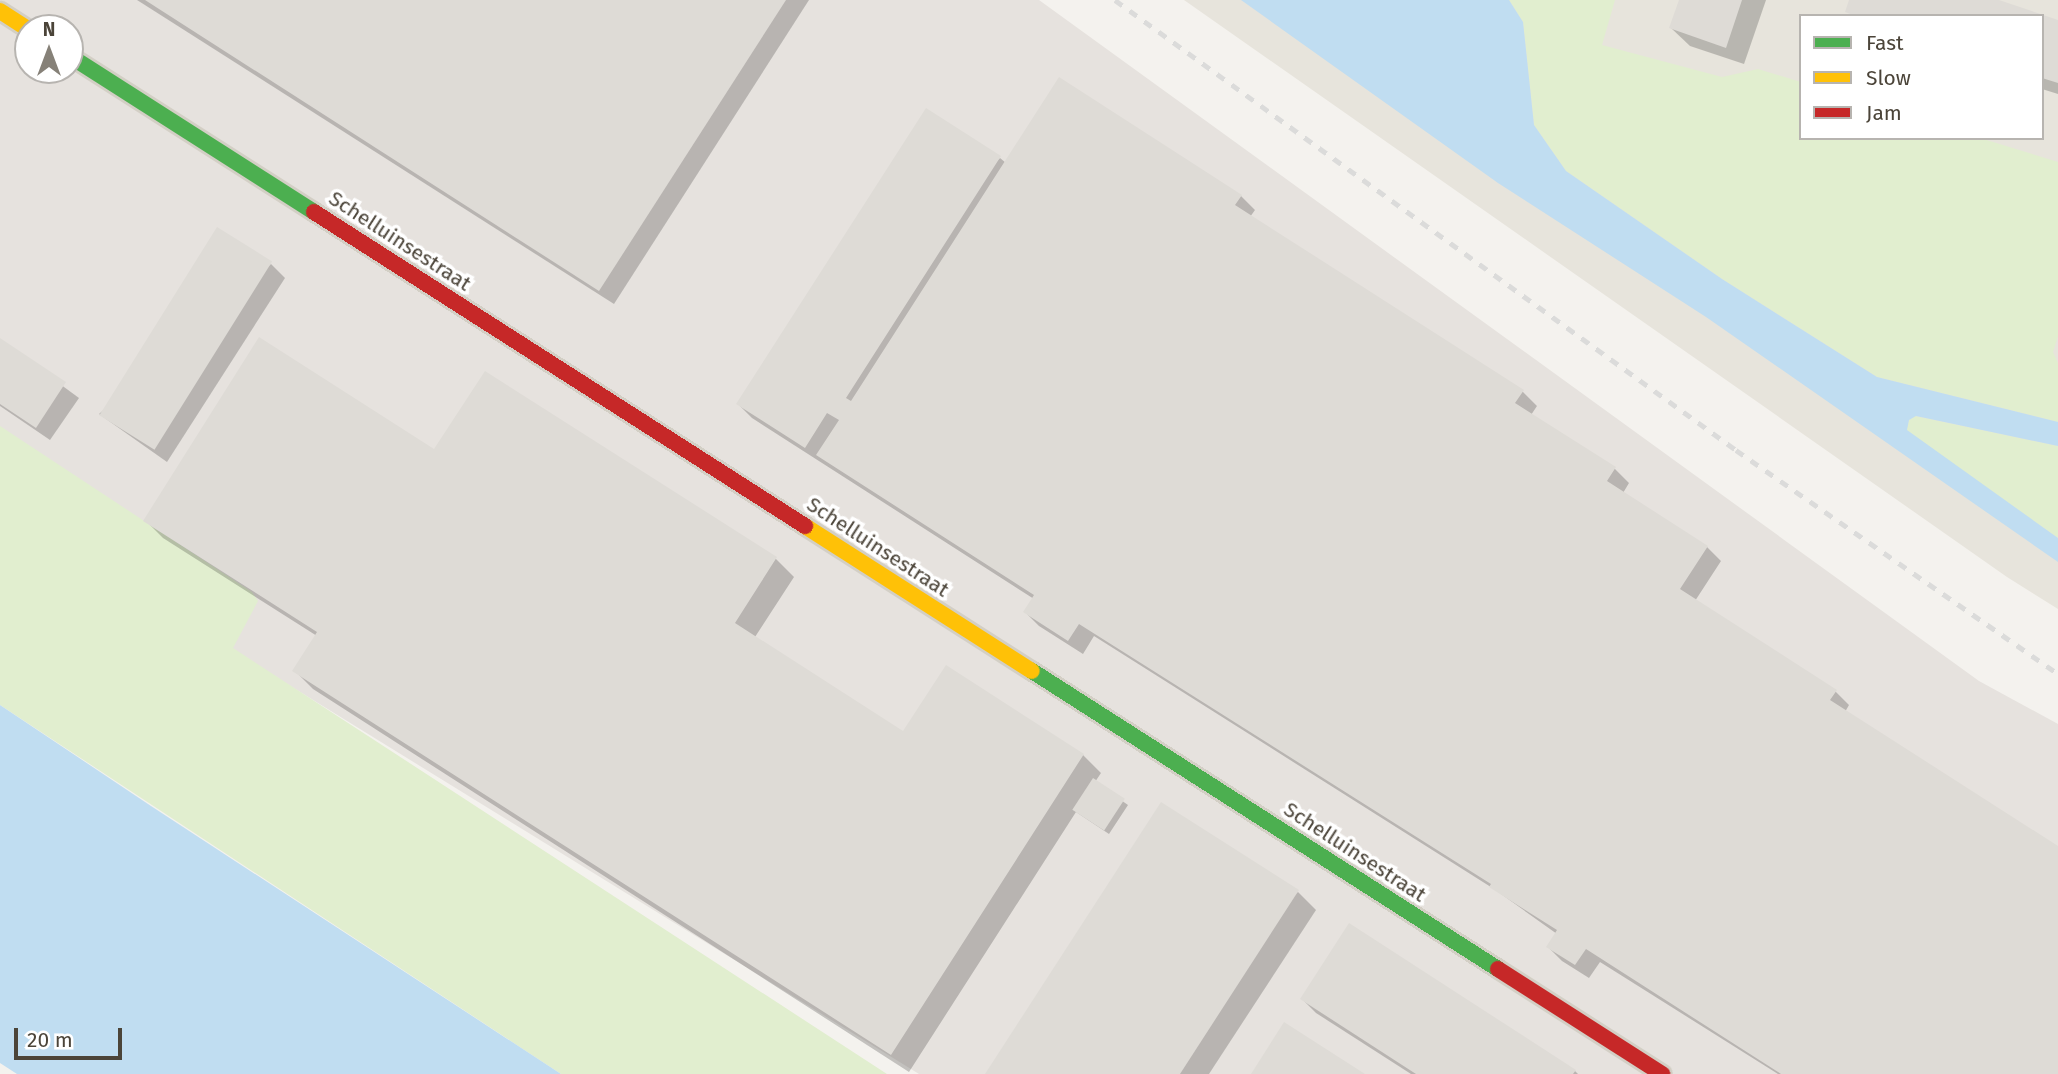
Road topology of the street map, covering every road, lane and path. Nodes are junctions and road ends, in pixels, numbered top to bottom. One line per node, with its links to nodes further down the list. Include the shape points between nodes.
1 (84, 65): 2 (street, Schelluinsestraat)
2 (1662, 1074)

